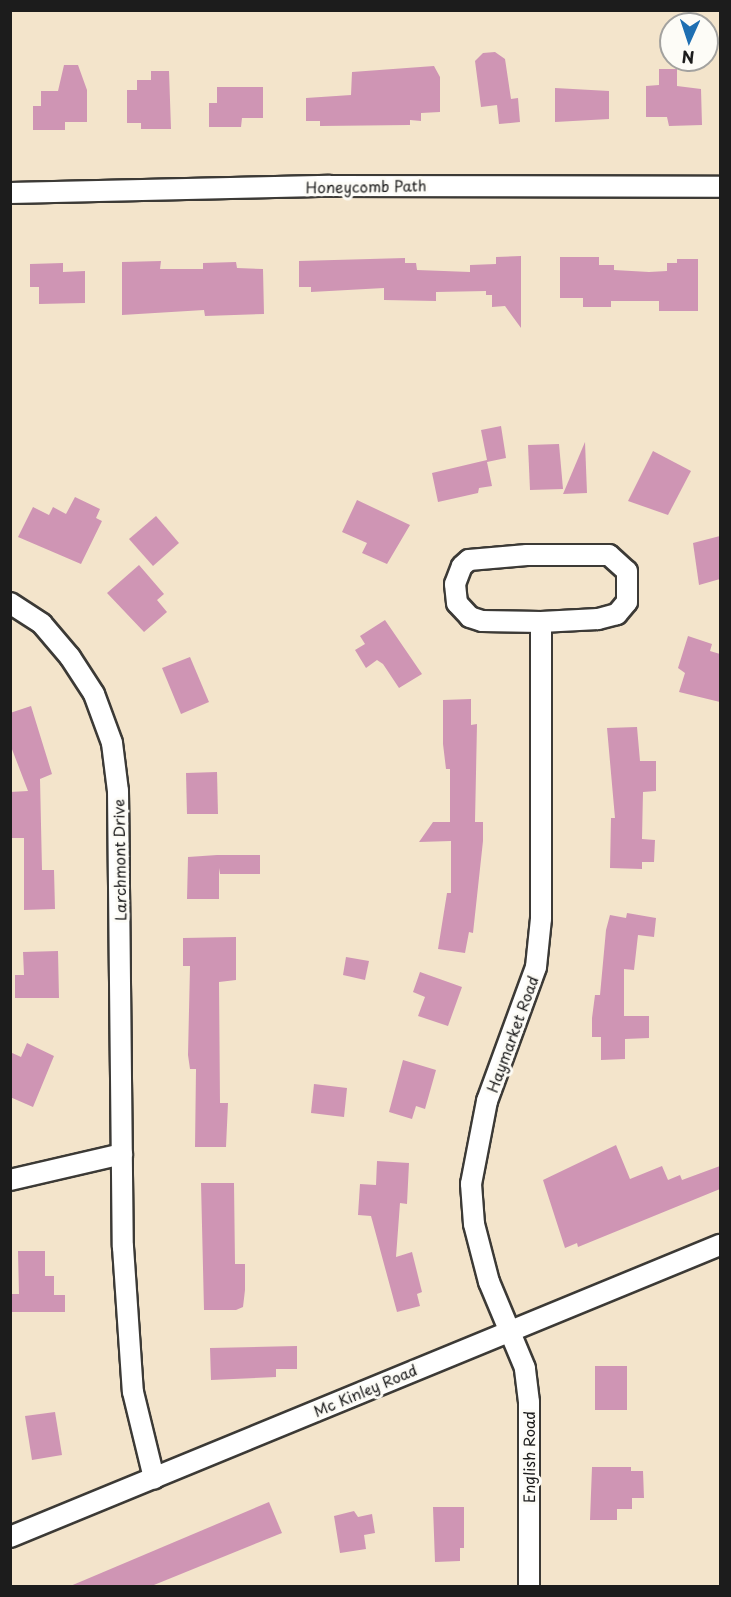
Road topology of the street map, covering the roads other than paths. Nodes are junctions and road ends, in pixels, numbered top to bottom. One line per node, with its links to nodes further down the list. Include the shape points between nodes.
1 (720, 188): 2 (street, Honeycomb Path, via 341,186)
2 (10, 193)
3 (10, 603): 5 (street, Larchmont Drive, via 42,624 70,657 94,694 112,743 118,791)
4 (541, 622): 4 (street, via 617,614 627,602 627,571 609,555 527,555 470,560 462,566 455,584 457,603 470,617); 8 (street, Haymarket Road, via 541,918 536,967 488,1101 471,1184 477,1236 489,1282)
5 (122, 1154): 6 (street); 9 (street, Larchmont Drive, via 123,1246 133,1392)
6 (10, 1180)
7 (720, 1245): 8 (street, Mc Kinley Road)
8 (511, 1329): 9 (street, Mc Kinley Road); 11 (street, English Road, via 525,1368 529,1402)
9 (154, 1478): 10 (street, Mc Kinley Road)
10 (10, 1537)
11 (529, 1587)

